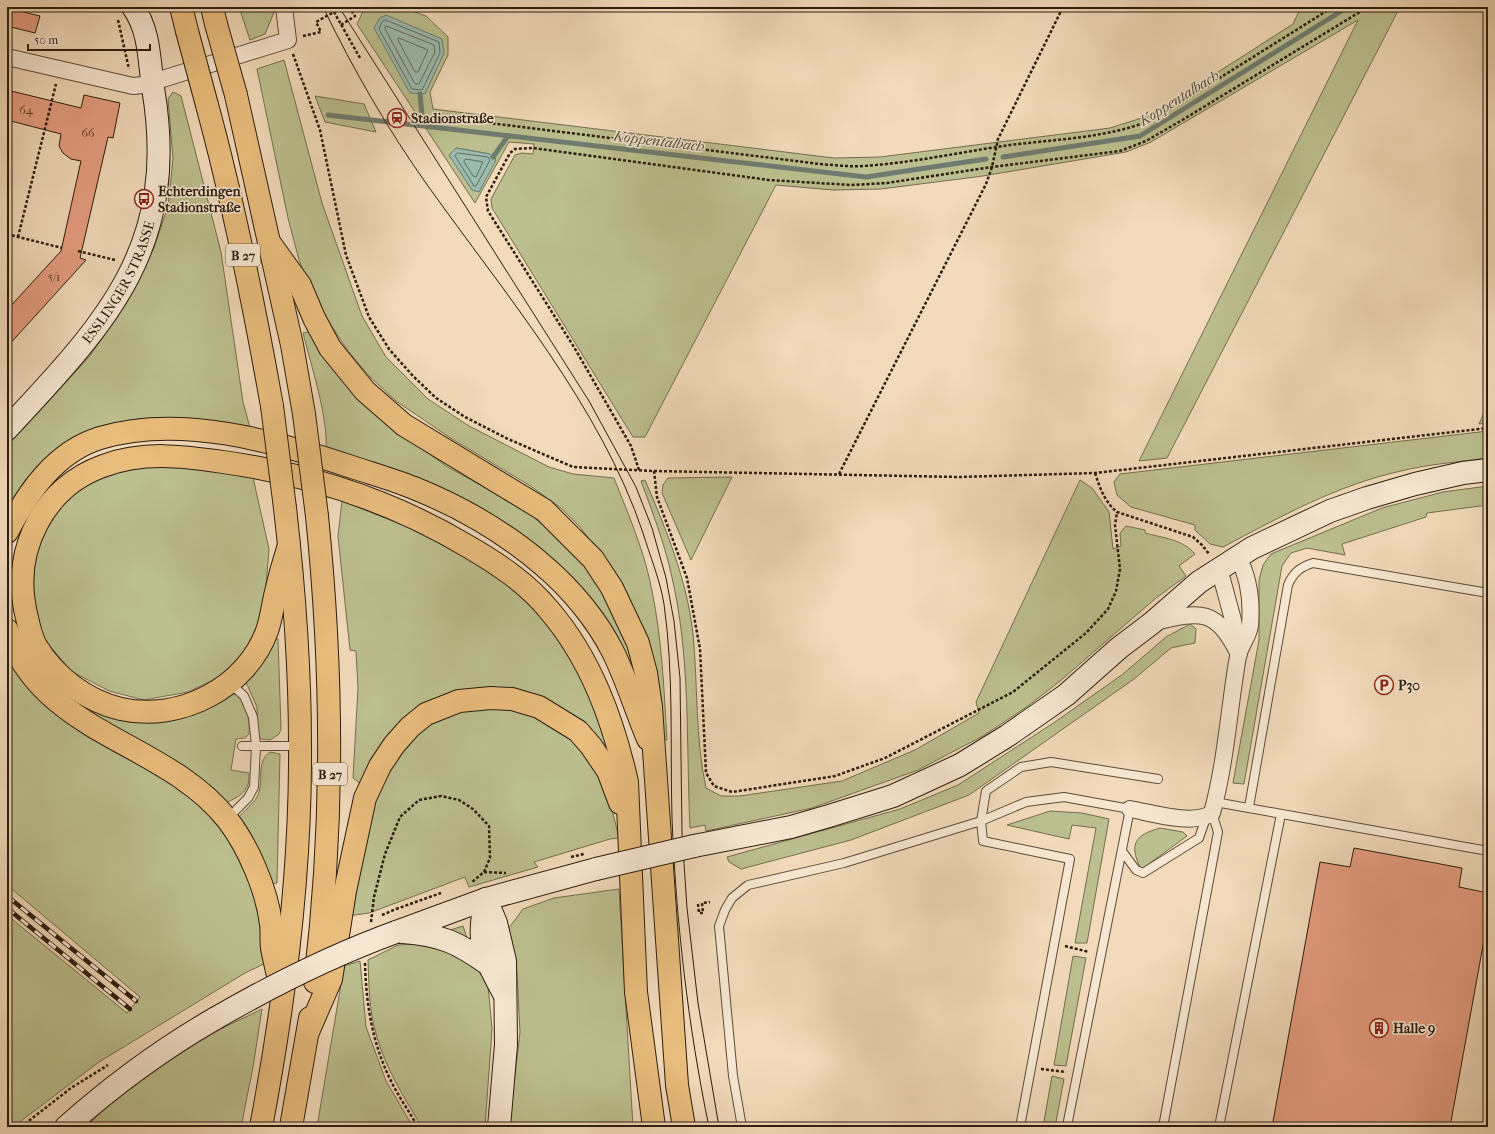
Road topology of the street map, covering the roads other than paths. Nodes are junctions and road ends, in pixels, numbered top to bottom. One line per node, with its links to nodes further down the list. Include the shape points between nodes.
1 (181, 7): 11 (highway, B 27, bridge, via 247,272 272,406)
2 (284, 7): 6 (street, via 288,40)
3 (127, 10): 6 (main road, ESSLINGER STRASSE)
4 (214, 16): 7 (highway, B 27, bridge, via 236,95)
5 (7, 57): 6 (street, via 60,70)
6 (143, 84): 8 (main road, ESSLINGER STRASSE, via 158,125 158,182 153,214 137,260 117,298 93,333)
7 (269, 242): 22 (highway, via 300,285 330,348 366,391 404,425 544,510 593,559 612,588 638,643 652,707); 38 (highway, B 27, bridge, via 304,414 317,516 328,653 330,758 322,920)
8 (7, 429)
9 (1488, 470): 12 (main road, via 1415,484 1330,511)
10 (7, 532): 22 (highway, via 27,496 45,473 70,453 98,439 131,432 173,428 221,433 282,444 414,488 472,516 511,540 569,590 612,651)
11 (289, 545): 18 (highway, via 266,633 252,658); 21 (highway, B 27, via 297,645)
12 (1238, 557): 13 (main road); 17 (street, via 1246,572 1250,594 1250,626)
13 (1213, 560): 15 (main road, via 1199,582); 17 (street, via 1233,620)
14 (1488, 593): 24 (lane, via 1313,563 1292,576 1288,585)
15 (1152, 623): 17 (street, via 1187,614 1207,617 1224,630); 33 (main road, bridge, via 1119,648 1066,695 1007,736 960,765 893,796 791,827 694,846)
16 (7, 630): 28 (highway, via 28,672 52,698 90,725 170,770 199,791)
17 (1239, 654): 26 (street)
18 (230, 682): 20 (lane, via 244,696 253,717); 30 (highway, via 203,699 168,710 126,710 84,694 51,665 32,635 24,603 22,577 26,552 35,527 48,505 64,488 102,466 128,458 187,456 247,465 295,475 400,511 440,530 494,562 514,576 550,610 572,641 601,695 627,782)
19 (242, 746): 20 (lane)
20 (256, 746): 21 (lane); 28 (lane, via 254,788 248,798)
21 (300, 746): 37 (highway, B 27, via 296,862)
22 (654, 753): 44 (highway, via 676,1085)
23 (1158, 779): 29 (lane, via 1051,762 1021,767 986,790)
24 (1249, 807): 26 (lane); 27 (lane)
25 (1130, 809): 26 (street, via 1194,819); 29 (lane, via 1064,797 1026,802); 31 (lane)
26 (1211, 811): 31 (lane, via 1199,838 1143,873 1136,870); 48 (lane, via 1218,832)
27 (1281, 814): 32 (lane); 49 (lane)
28 (227, 819): 37 (highway, via 247,851 264,895)
29 (981, 821): 45 (lane, via 844,863 748,885 732,898 718,926 733,1076); 46 (lane, via 983,841 1070,859)
30 (628, 833): 38 (highway, via 608,771 591,746 578,731 540,707 512,699 491,698 459,702 426,714 394,745 380,766 365,798 345,891 331,979); 43 (highway, via 636,992)
31 (1122, 851): 47 (lane, via 1068,1121)
32 (1488, 851)
33 (486, 899): 34 (main road); 35 (main road, via 480,938); 36 (main road, via 496,923 505,961)
34 (396, 932): 35 (main road, via 445,938); 39 (main road, bridge, via 351,949 287,979 216,1018 137,1070)
35 (488, 964): 36 (main road)
36 (506, 996): 42 (main road, via 506,1045)
37 (283, 997): 40 (highway, B 27)
38 (308, 1032): 41 (highway, B 27)
39 (66, 1127)
40 (261, 1127)
41 (291, 1127)
42 (499, 1127)
43 (654, 1127)
44 (684, 1127)
45 (742, 1127)
46 (1020, 1127)
47 (1069, 1127)
48 (1163, 1127)
49 (1219, 1127)

